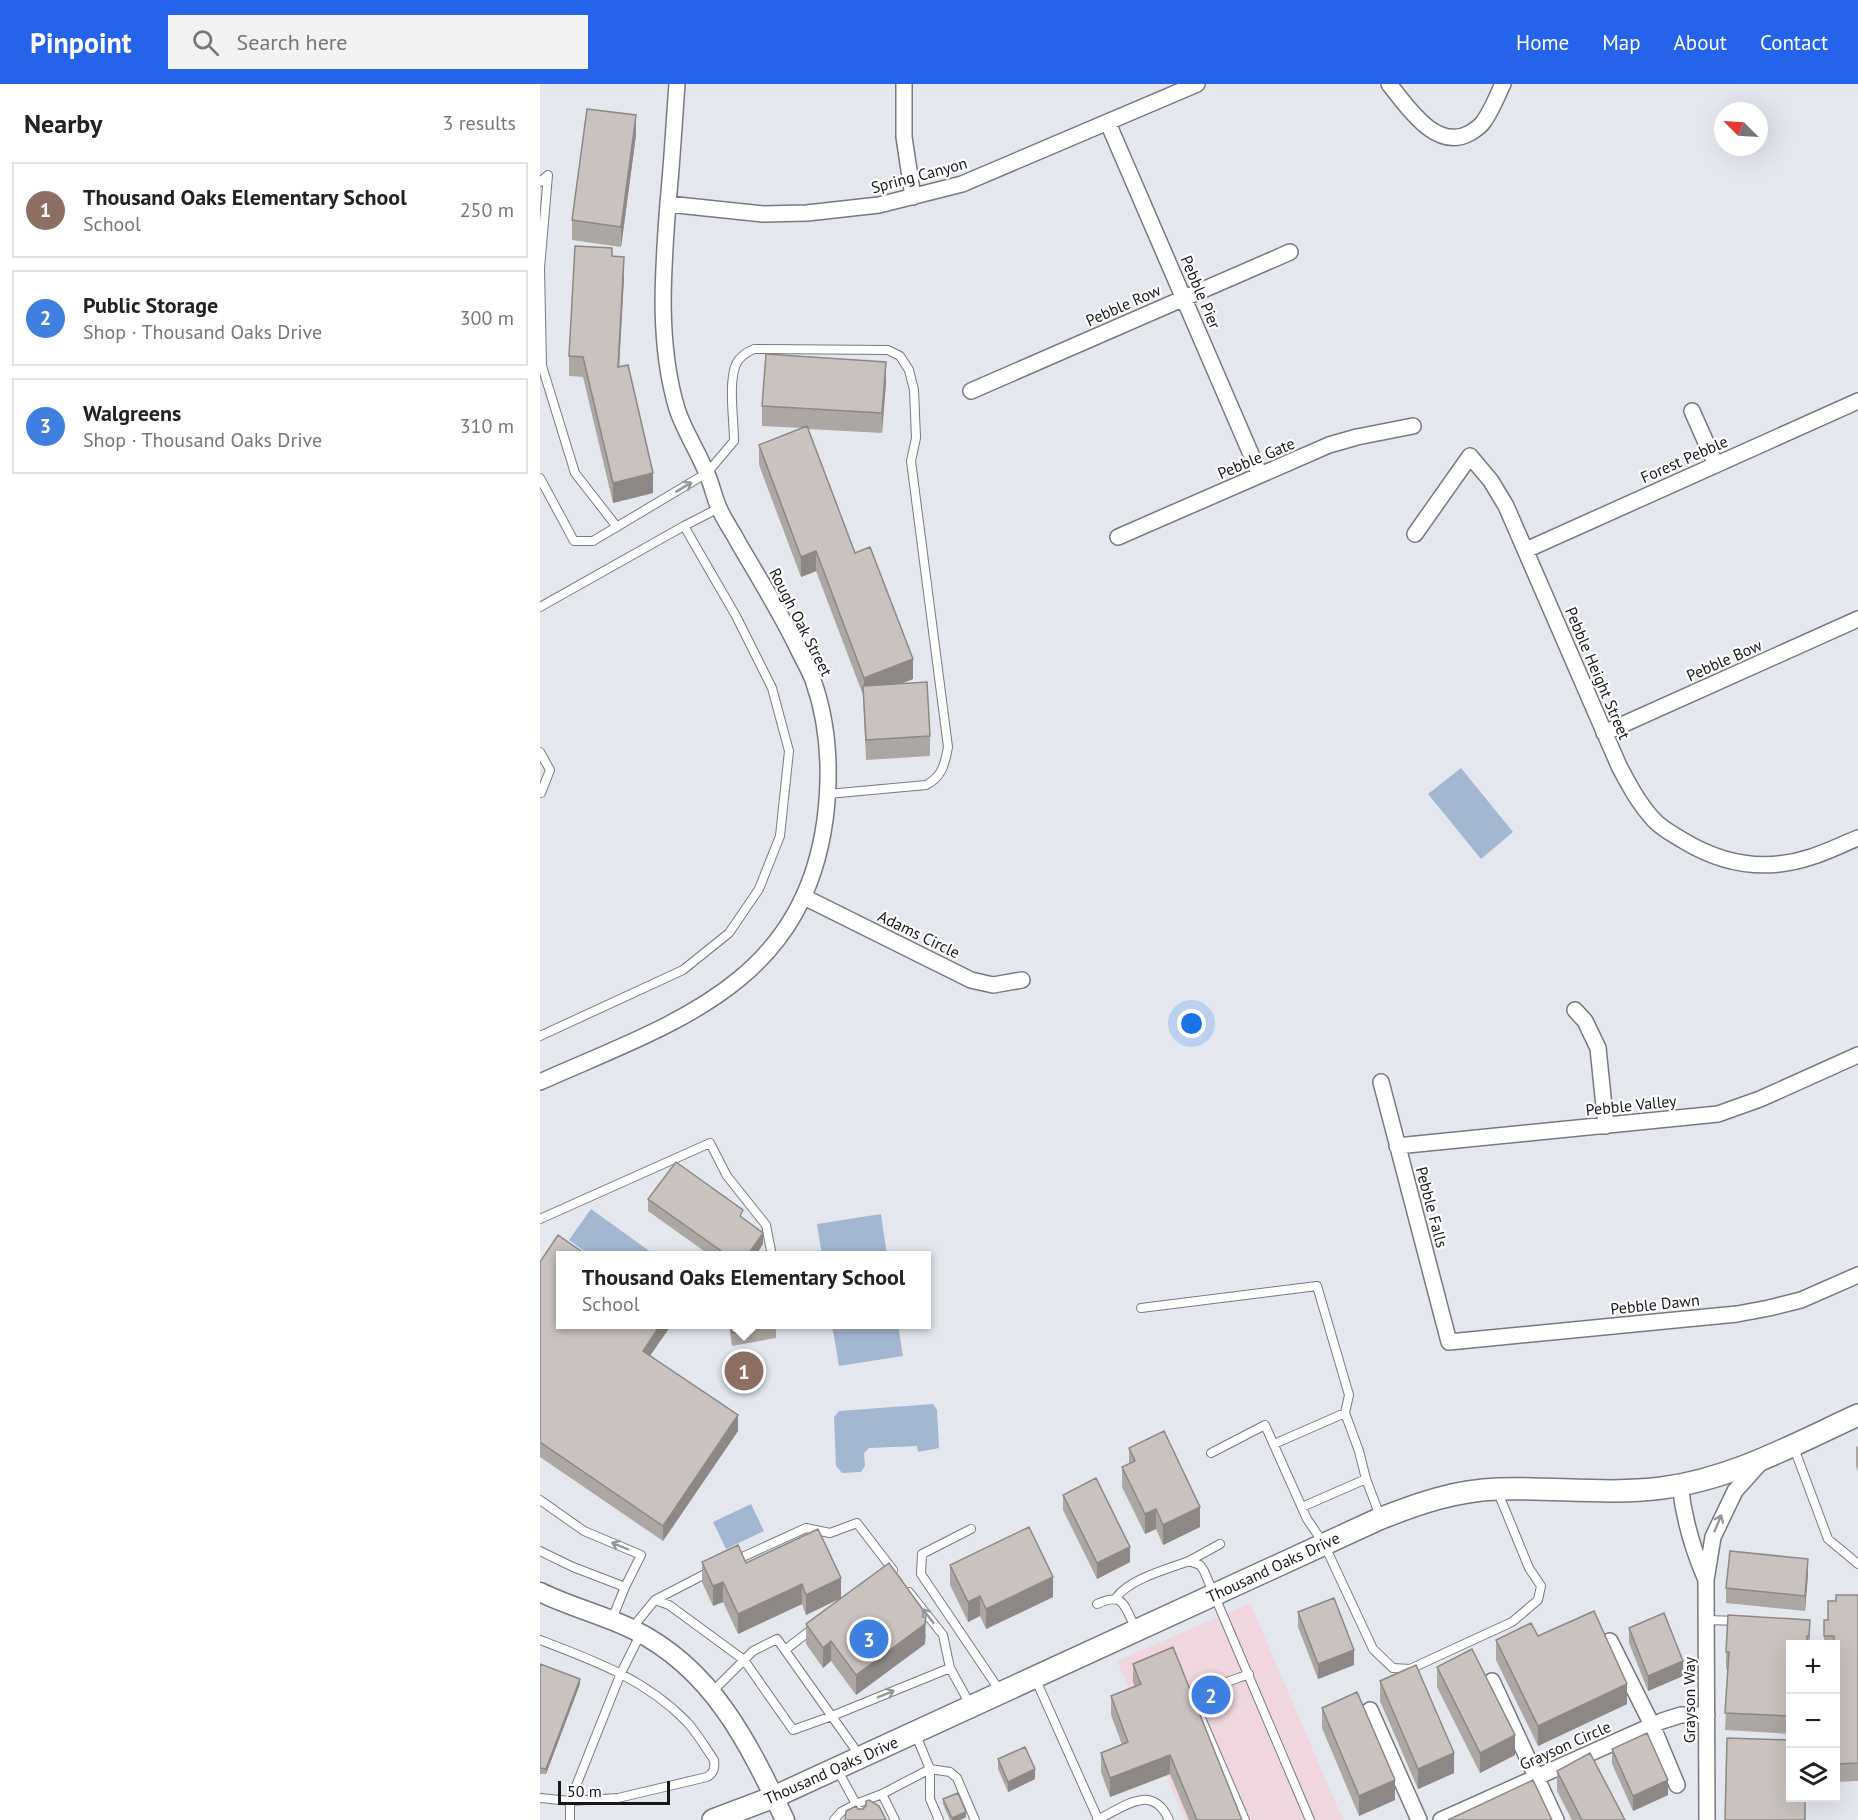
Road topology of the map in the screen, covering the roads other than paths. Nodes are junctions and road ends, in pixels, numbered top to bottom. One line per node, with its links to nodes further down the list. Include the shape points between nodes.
1 (677, 84): 9 (street, Rough Oak Street)
2 (904, 84): 8 (street, via 904,137)
3 (1197, 84): 6 (street, Spring Canyon)
4 (1389, 84): 5 (street, via 1418,119 1447,137 1462,137 1483,123)
5 (1503, 84)
6 (1108, 123): 8 (street, Spring Canyon, via 962,184); 12 (street, Pebble Pier)
7 (540, 182): 10 (lane, via 548,175)
8 (913, 197): 9 (street, Spring Canyon, via 857,209 807,213 763,214)
9 (668, 204): 18 (street, Rough Oak Street, via 663,321 666,359 688,440)
10 (542, 230): 23 (lane, via 542,366 575,473)
11 (1290, 252): 12 (street, Pebble Row)
12 (1184, 298): 13 (street, Pebble Row); 19 (street, Pebble Pier)
13 (971, 391)
14 (1858, 401): 17 (street, Forest Pebble)
15 (1692, 411): 17 (street)
16 (1413, 426): 19 (street, Pebble Gate, via 1329,445)
17 (1716, 465): 26 (street, Forest Pebble)
18 (707, 473): 21 (street, Rough Oak Street); 23 (lane, one-way to 18); 32 (lane, via 734,441 732,382 736,364 754,349 888,350 900,356 909,370 916,438 911,461 947,735 946,763 934,781 926,785)
19 (1260, 475): 25 (street, Pebble Gate)
20 (540, 478): 23 (lane, via 574,541 593,541)
21 (719, 508): 22 (lane); 32 (street, Rough Oak Street, via 813,680 825,730)
22 (684, 526): 27 (lane); 37 (lane, via 772,688 789,751 780,836 759,889 729,933 683,970)
23 (617, 527)
24 (1415, 534): 26 (street, Pebble Height Street, via 1470,456 1506,506)
25 (1118, 537)
26 (1526, 550): 29 (street, Pebble Height Street)
27 (540, 607)
28 (1858, 619): 29 (street, Pebble Bow)
29 (1604, 733): 33 (street, Pebble Height Street, via 1634,794 1654,820 1700,850 1745,865 1779,864 1811,857)
30 (540, 752): 31 (lane, via 550,770)
31 (540, 792)
32 (828, 794): 34 (street, Rough Oak Street, via 822,843)
33 (1858, 838)
34 (804, 897): 35 (street, Adams Circle, via 971,980 993,985); 39 (street, Rough Oak Street, via 766,954 723,993 674,1022)
35 (1022, 980)
36 (1575, 1010): 41 (street, via 1598,1047)
37 (540, 1036)
38 (1858, 1055): 41 (street, Pebble Valley, via 1718,1114)
39 (540, 1082)
40 (1381, 1082): 42 (street, Pebble Falls)
41 (1606, 1126): 42 (street, Pebble Valley)
42 (1397, 1146): 47 (street, Pebble Falls)
43 (540, 1219): 44 (lane, via 710,1143 727,1176 766,1225)
44 (771, 1251)
45 (1858, 1275): 47 (street, Pebble Dawn, via 1801,1300 1737,1314)
46 (1141, 1308): 48 (lane, via 1317,1286 1349,1395)
47 (1449, 1342)
48 (1345, 1413): 50 (lane); 54 (lane)
49 (1858, 1415): 51 (main road, Thousand Oaks Drive)
50 (1274, 1444): 52 (lane, via 1266,1425); 58 (lane)
51 (1792, 1445): 53 (main road, Thousand Oaks Drive); 66 (lane, via 1828,1539)
52 (1211, 1453)
53 (1765, 1457): 55 (main road, Thousand Oaks Drive, via 1737,1470); 71 (street, Grayson Way, one-way to 53, via 1713,1537 1723,1512 1735,1491)
54 (1366, 1479): 58 (lane); 59 (lane)
55 (1680, 1485): 56 (main road, Thousand Oaks Drive, via 1661,1489); 71 (street, Grayson Way, via 1693,1550)
56 (1497, 1489): 59 (main road, Thousand Oaks Drive, via 1426,1501); 62 (lane, via 1529,1568 1541,1586 1538,1600 1512,1622 1410,1669 1393,1668 1373,1649)
57 (540, 1500): 73 (lane, one-way to 57, via 641,1555 584,1531)
58 (1302, 1508): 62 (lane)
59 (1380, 1518): 62 (main road, Thousand Oaks Drive)
60 (971, 1529): 95 (lane, via 922,1554 921,1574)
61 (1220, 1544): 64 (lane)
62 (1324, 1544): 75 (main road, Thousand Oaks Drive)
63 (540, 1551): 73 (lane)
64 (1189, 1561): 75 (lane, via 1200,1565); 76 (lane, via 1121,1591)
65 (731, 1562): 68 (lane, via 806,1528 830,1533 856,1523)
66 (1858, 1564)
67 (721, 1566): 77 (lane)
68 (890, 1567): 69 (lane); 70 (lane)
69 (882, 1574)
70 (897, 1575)
71 (1706, 1580): 80 (street, Grayson Way)
72 (903, 1584): 89 (lane, one-way to 72, via 943,1635)
73 (625, 1587): 79 (lane)
74 (540, 1592): 79 (street)
75 (1213, 1594): 83 (main road, Thousand Oaks Drive); 91 (lane)
76 (1116, 1598): 78 (lane); 83 (lane)
77 (655, 1600): 84 (lane); 88 (lane, via 669,1605)
78 (1097, 1604)
79 (611, 1620): 84 (street)
80 (1707, 1620): 81 (lane); 98 (street, Grayson Way)
81 (1749, 1621)
82 (820, 1623): 87 (lane)
83 (1136, 1630): 92 (main road, Thousand Oaks Drive)
84 (636, 1631): 90 (lane); 94 (street, via 685,1664)
85 (540, 1640): 90 (lane)
86 (1610, 1641): 100 (street)
87 (785, 1650): 88 (lane, via 777,1639); 99 (lane)
88 (744, 1660): 94 (lane); 99 (lane, via 793,1730)
89 (950, 1668): 96 (lane); 99 (lane, one-way to 89)
90 (621, 1673): 110 (lane); 110 (lane, via 656,1694 688,1724 715,1767 707,1777 618,1798)
91 (1249, 1674): 122 (lane, via 1214,1688 1203,1698 1200,1708); 123 (lane)
92 (1035, 1677): 95 (main road, Thousand Oaks Drive); 120 (lane)
93 (1492, 1681): 105 (street)
94 (712, 1692): 108 (street, via 741,1731)
95 (1001, 1692): 96 (main road, Thousand Oaks Drive)
96 (971, 1706): 101 (main road, Thousand Oaks Drive)
97 (1370, 1710): 124 (street)
98 (1707, 1715): 100 (street, Grayson Circle, via 1681,1715); 127 (street, Grayson Way)
99 (832, 1716): 102 (lane)
100 (1652, 1725): 105 (street, Grayson Circle); 106 (street)
101 (915, 1732): 102 (main road, Thousand Oaks Drive); 104 (lane)
102 (861, 1757): 103 (main road, Thousand Oaks Drive)
103 (836, 1768): 108 (main road, Thousand Oaks Drive); 111 (lane)
104 (930, 1769): 107 (lane); 118 (lane, via 930,1799); 119 (lane, via 950,1772 957,1778)
105 (1537, 1777): 125 (street, Grayson Circle); 126 (street)
106 (1677, 1785)
107 (882, 1794): 111 (lane); 117 (lane)
108 (774, 1797): 114 (main road, Thousand Oaks Drive); 115 (street)
109 (540, 1798): 110 (lane)
110 (570, 1802): 113 (lane)
111 (856, 1804): 112 (lane); 116 (lane)
112 (861, 1813)
113 (570, 1820)
114 (713, 1820)
115 (785, 1820)
116 (834, 1820)
117 (895, 1820)
118 (939, 1820)
119 (975, 1820)
120 (1097, 1820): 121 (lane, via 1149,1798 1164,1808)
121 (1170, 1820)
122 (1245, 1820)
123 (1310, 1820)
124 (1419, 1820)
125 (1442, 1820)
126 (1556, 1820)
127 (1707, 1820)

